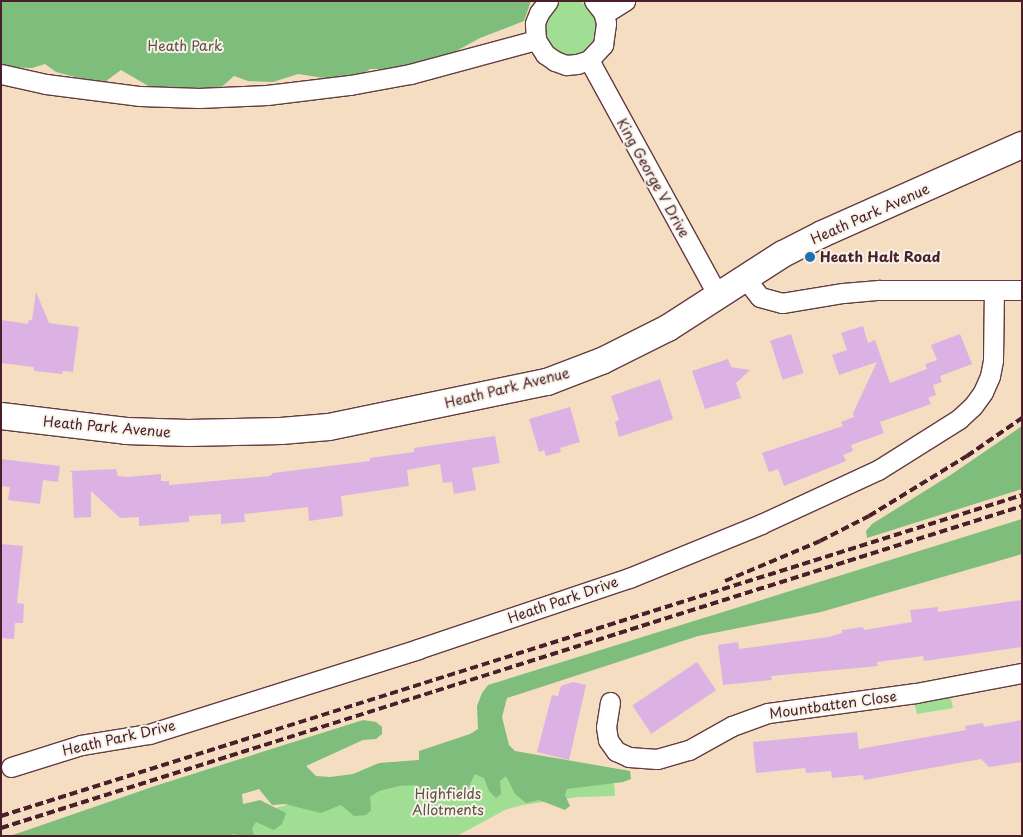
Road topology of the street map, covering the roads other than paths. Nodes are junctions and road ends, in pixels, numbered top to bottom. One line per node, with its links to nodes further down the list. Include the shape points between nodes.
1 (548, 1): 4 (street, via 535,23)
2 (626, 1): 3 (street)
3 (599, 8): 5 (street, via 606,34 603,45)
4 (536, 40): 5 (street, via 554,61 577,64); 6 (street, via 410,74 267,95 140,96 46,84)
5 (589, 60): 11 (street, King George V Drive)
6 (1, 74)
7 (1022, 145): 8 (street, Heath Park Avenue, via 822,234)
8 (745, 278): 9 (street, via 760,297 782,303 879,290); 11 (street, Heath Park Avenue)
9 (994, 290): 10 (street); 15 (street, Heath Park Drive, via 993,360 990,376 973,406 959,419 878,470 752,528 630,578 150,734 81,745)
10 (1022, 290)
11 (718, 296): 12 (street, Heath Park Avenue, via 668,328 564,377 329,427 254,433 188,433 82,427)
12 (1, 416)
13 (1022, 673): 14 (street, Mountbatten Close, via 916,693 768,713 732,726 688,750 657,759 629,757 616,751 608,740 606,727)
14 (610, 702)
15 (11, 767)

